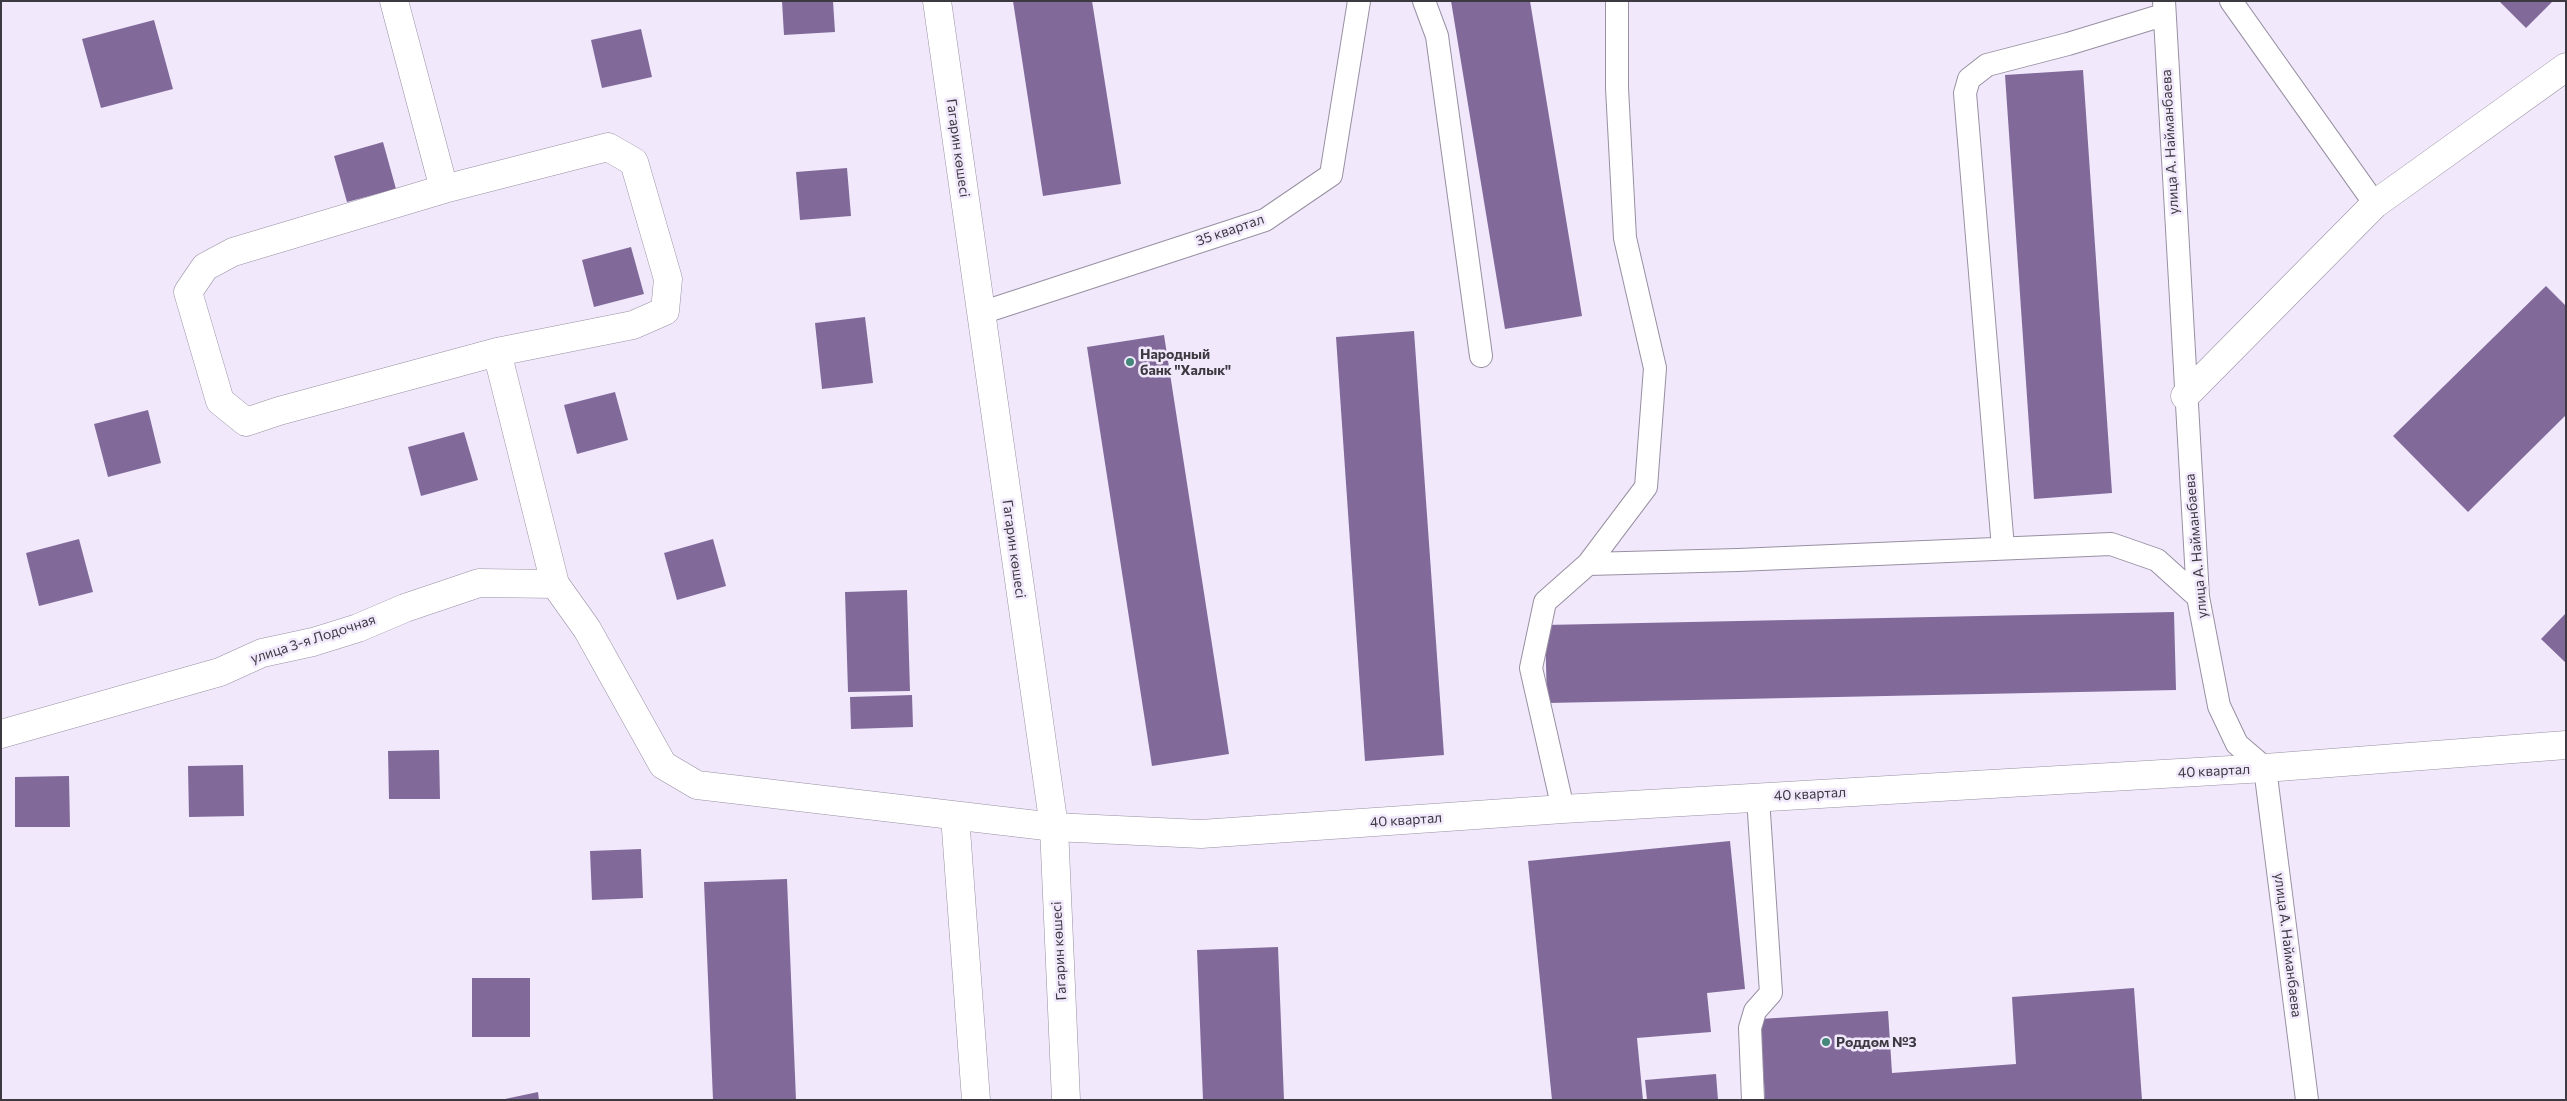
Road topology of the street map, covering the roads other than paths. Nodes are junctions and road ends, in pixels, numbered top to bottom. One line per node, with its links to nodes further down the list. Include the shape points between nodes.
1 (394, 1): 9 (main road)
2 (936, 1): 11 (main road, Гагарин көшесі)
3 (1360, 1): 11 (lane, 35 квартал, via 1331,175 1265,220)
4 (1424, 1): 13 (lane, via 1437,36)
5 (1617, 1): 16 (lane, via 1617,88 1625,238 1656,368 1646,488)
6 (2231, 1): 10 (lane)
7 (2163, 8): 14 (lane, улица А. Найманбаева); 15 (lane, via 2068,44 1987,65 1969,79 1966,86 1964,93)
8 (2566, 67): 10 (main road)
9 (444, 190): 12 (main road, via 608,147 634,162 668,280 665,310 633,325); 12 (main road, via 233,252 205,267 188,292 220,401 246,422)
10 (2375, 204): 14 (main road)
11 (981, 313): 25 (main road, Гагарин көшесі)
12 (498, 352): 17 (main road)
13 (1480, 356)
14 (2185, 396): 18 (lane, улица А. Найманбаева)
15 (2003, 548): 16 (lane); 18 (lane, via 2111,544 2157,560)
16 (1588, 564): 23 (lane, via 1545,602 1531,668)
17 (555, 584): 19 (main road, улица 3-я Лодочная, via 479,583 358,628 262,653 220,672); 24 (main road, 40 квартал, via 587,630 663,764 697,786)
18 (2198, 597): 21 (lane, улица А. Найманбаева, via 2219,706 2237,744)
19 (1, 734)
20 (2566, 745): 21 (main road, 40 квартал)
21 (2265, 768): 22 (main road, 40 квартал); 29 (lane, улица А. Найманбаева)
22 (1758, 798): 23 (main road, 40 квартал); 28 (lane, via 1770,993 1755,1011 1750,1028)
23 (1563, 809): 25 (main road, 40 квартал, via 1201,834)
24 (955, 816): 25 (main road, 40 квартал); 26 (main road)
25 (1054, 827): 27 (main road, Гагарин көшесі)
26 (976, 1100)
27 (1066, 1100)
28 (1753, 1100)
29 (2307, 1100)

